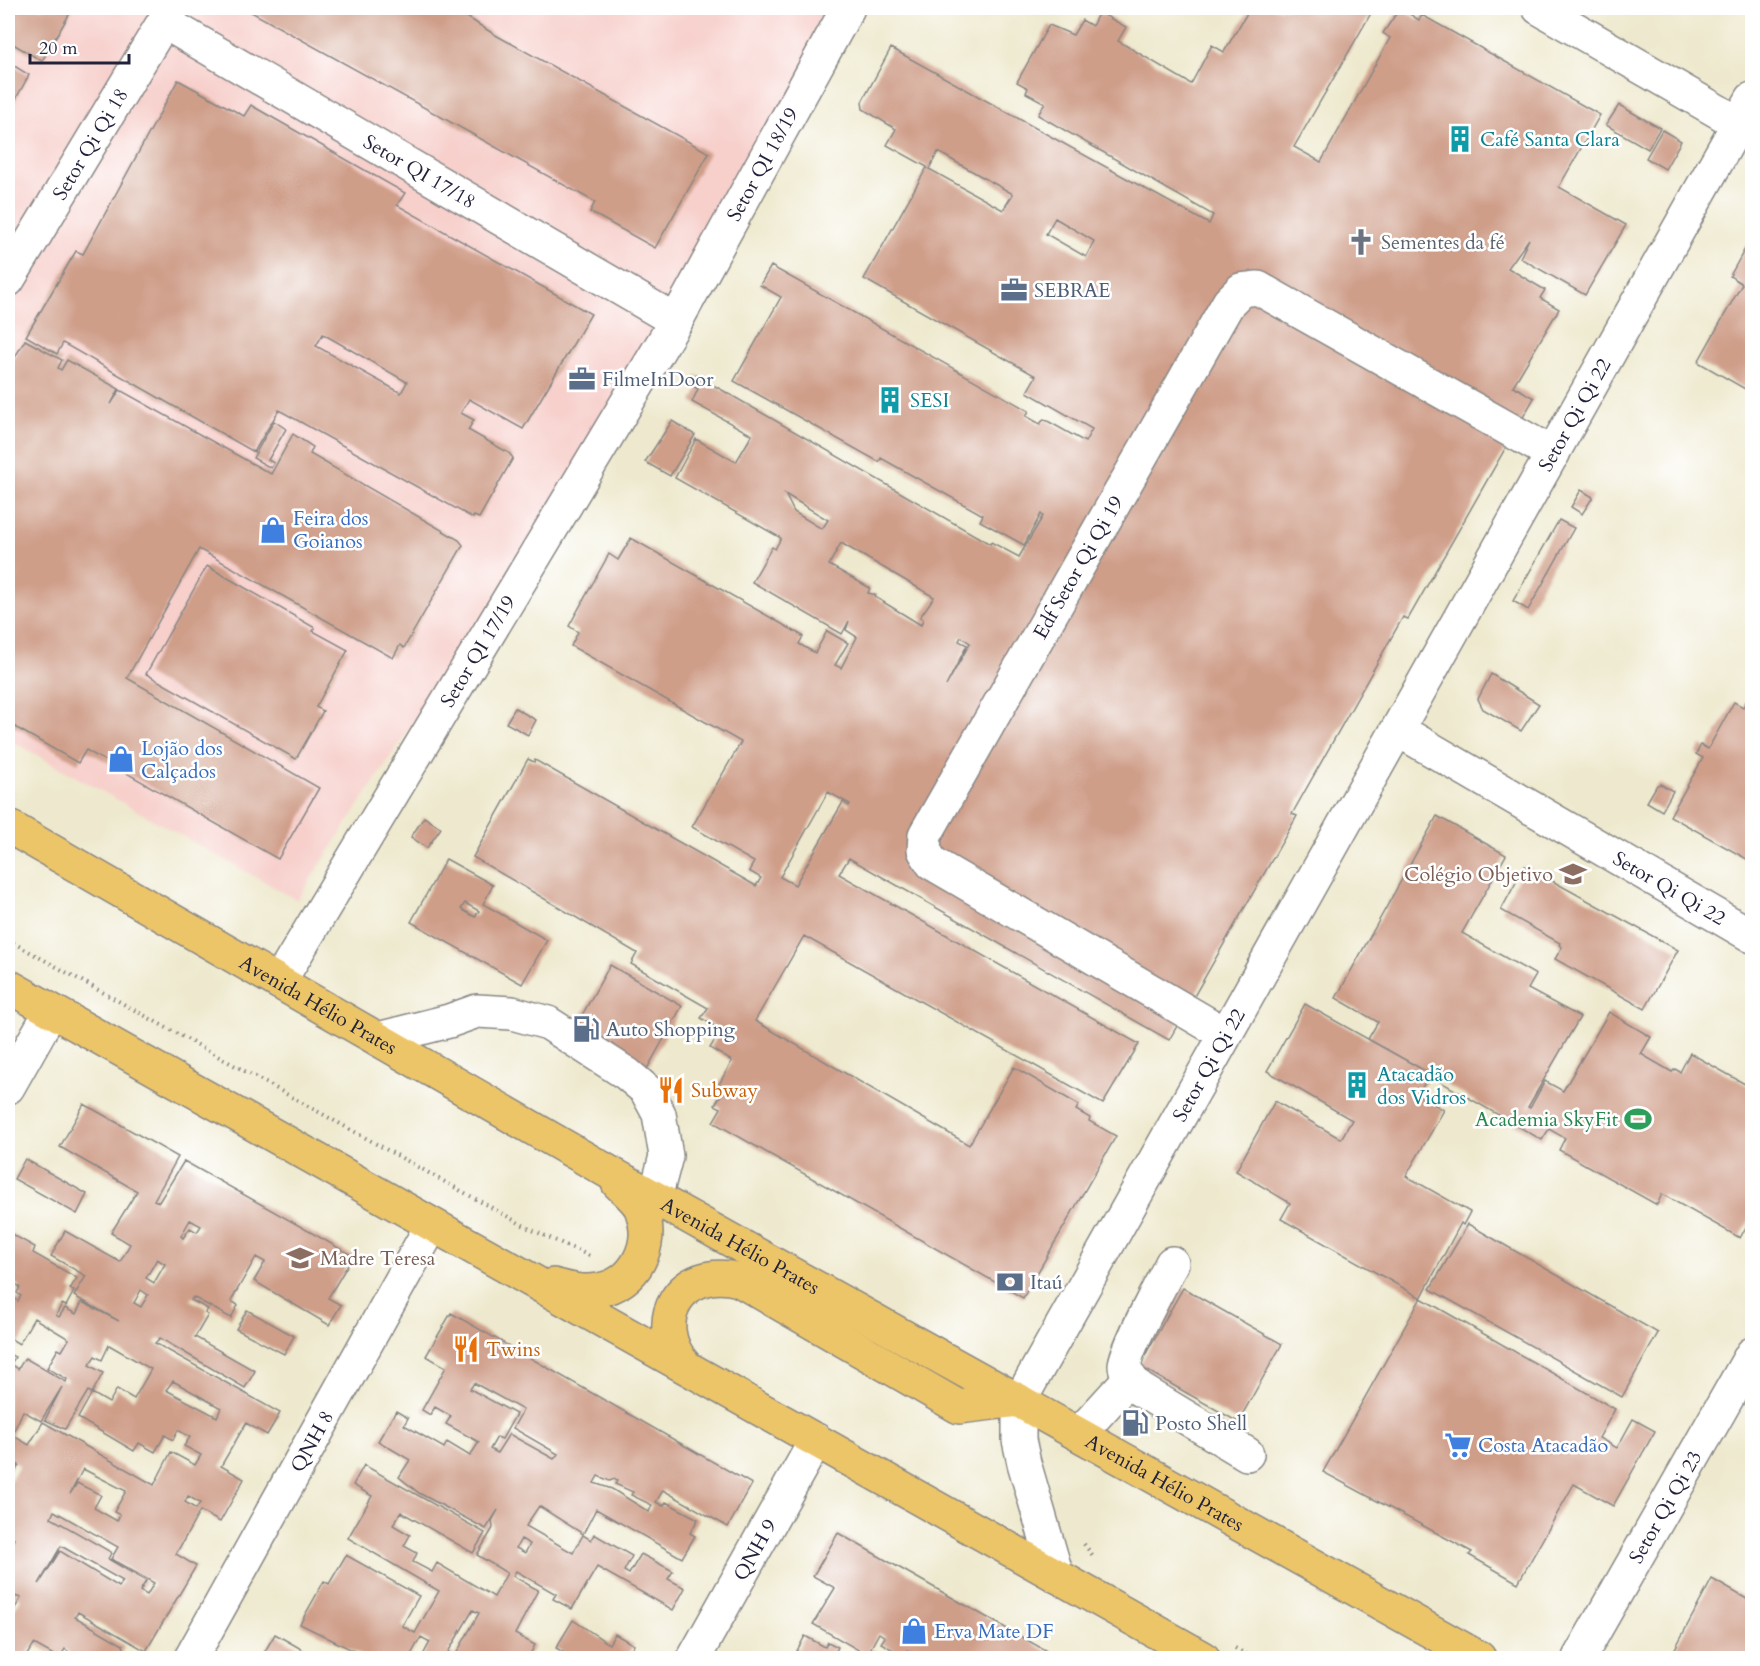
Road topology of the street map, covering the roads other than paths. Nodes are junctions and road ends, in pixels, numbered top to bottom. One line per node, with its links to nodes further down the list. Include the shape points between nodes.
1 (848, 8): 6 (street, Setor QI 18/19)
2 (1539, 8): 4 (street)
3 (168, 15): 5 (street, Setor Qi Qi 18); 6 (street, Setor QI 17/18)
4 (1745, 111): 7 (street, Setor Qi Qi 22)
5 (8, 280)
6 (676, 321): 11 (street, Setor QI 17/19)
7 (1553, 454): 8 (street, Setor Qi Qi 22); 14 (street, Edf Setor Qi Qi 19, via 1258,288 1241,290 1229,302 925,835 924,850 932,863)
8 (1398, 730): 10 (street, Setor Qi Qi 22); 14 (street, Setor Qi Qi 22)
9 (8, 826): 11 (main road, Avenida Hélio Prates)
10 (1752, 936)
11 (279, 982): 15 (main road, Avenida Hélio Prates)
12 (8, 986): 13 (main road)
13 (51, 1011): 16 (street); 19 (main road)
14 (1225, 1034): 25 (street, Setor Qi Qi 22)
15 (378, 1039): 17 (main road, Avenida Hélio Prates); 18 (street, via 477,1011 512,1013 548,1023 646,1090 659,1114 666,1156)
16 (8, 1087)
17 (608, 1171): 18 (main road, Avenida Hélio Prates); 21 (main road, via 642,1209 644,1218 646,1236 641,1259 626,1279 600,1290 574,1291)
18 (655, 1198): 25 (main road, Avenida Hélio Prates)
19 (432, 1225): 21 (main road); 30 (street, QNH 8)
20 (1172, 1263): 24 (street, via 1130,1350 1125,1365)
21 (519, 1274): 23 (main road)
22 (1752, 1354): 34 (street, Setor Qi Qi 23)
23 (686, 1367): 25 (main road, via 670,1342 668,1328 676,1299 698,1281 725,1276 739,1280 960,1407); 27 (main road)
24 (1130, 1378): 26 (street); 28 (street, via 1139,1389)
25 (1018, 1401): 26 (main road, Avenida Hélio Prates); 29 (street, via 1024,1463)
26 (1079, 1434): 33 (main road, Avenida Hélio Prates)
27 (816, 1440): 29 (main road); 31 (street, QNH 9)
28 (1247, 1454)
29 (1057, 1576): 32 (main road)
30 (191, 1659)
31 (694, 1659)
32 (1203, 1659)
33 (1479, 1659)
34 (1579, 1659)

